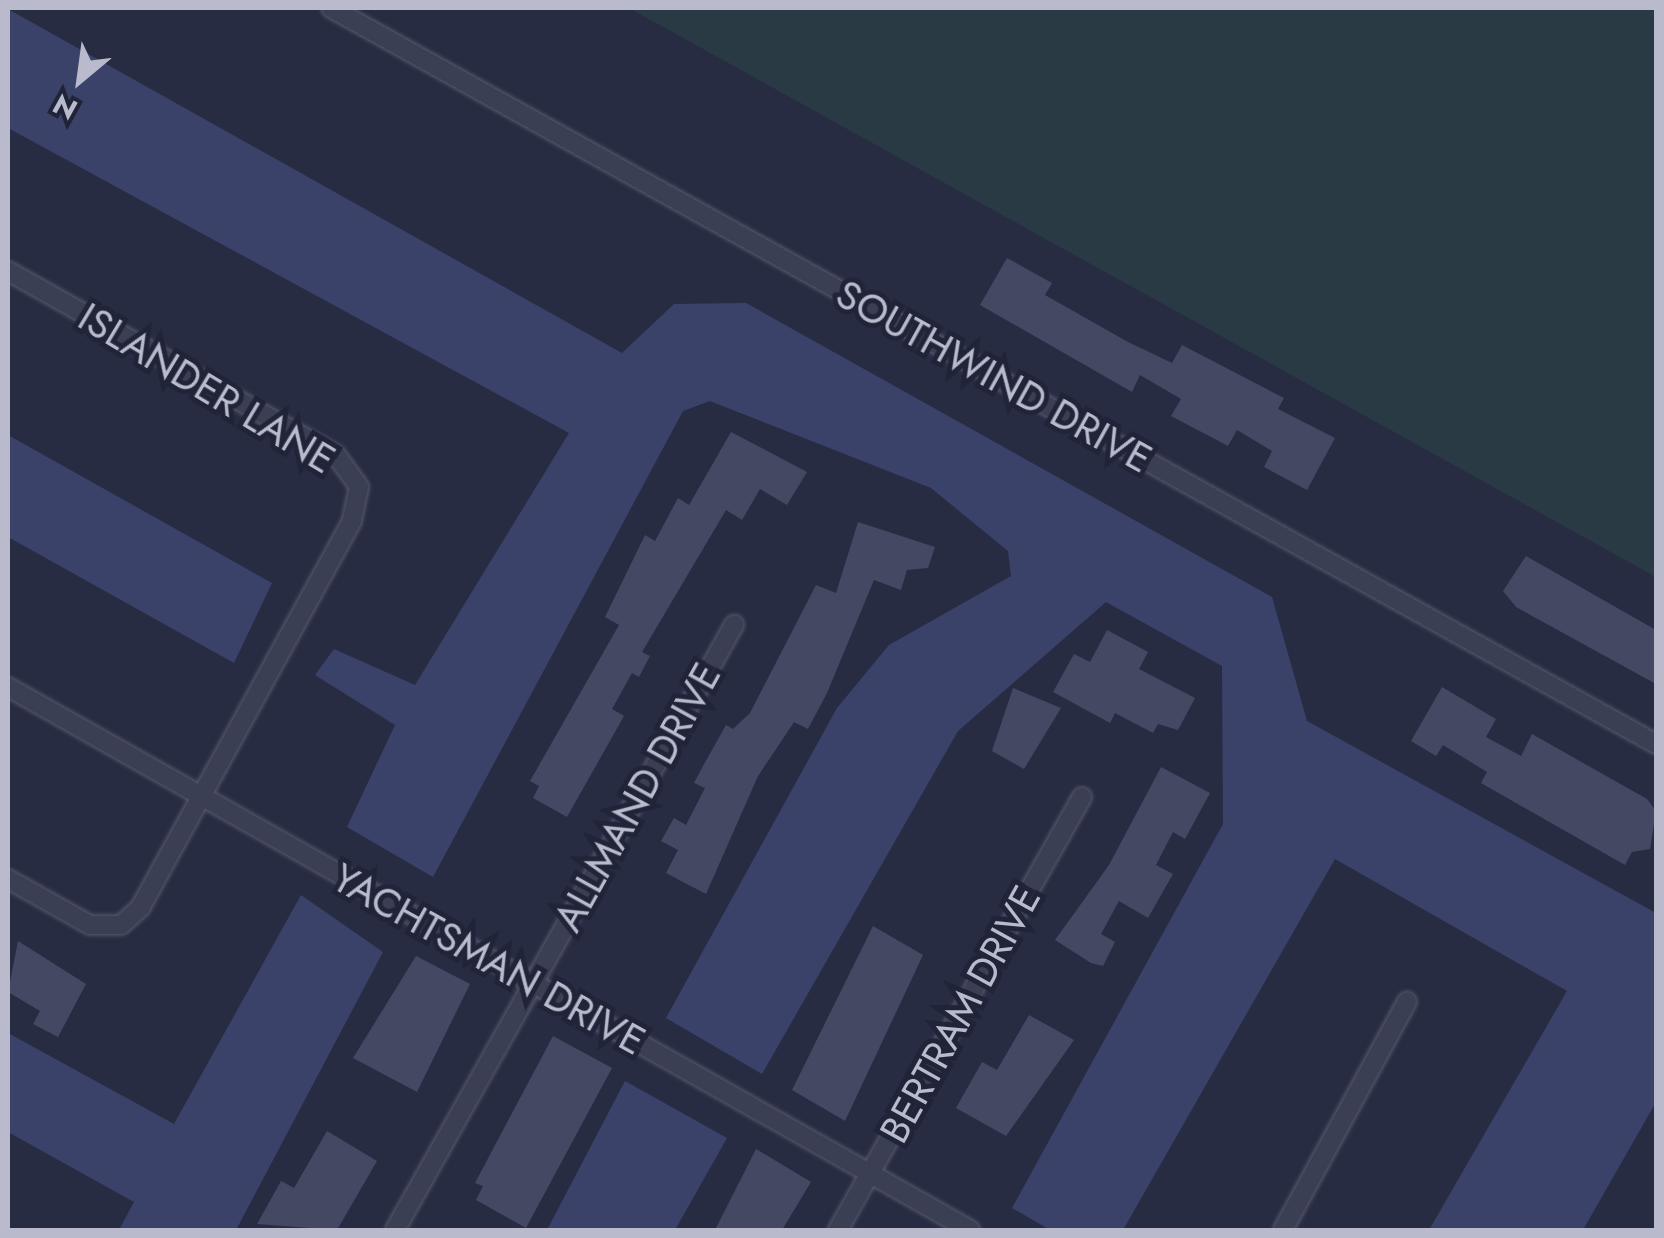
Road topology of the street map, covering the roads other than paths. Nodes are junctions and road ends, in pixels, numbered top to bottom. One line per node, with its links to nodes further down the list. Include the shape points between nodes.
1 (332, 8): 5 (street, SOUTHWIND DRIVE)
2 (8, 271): 6 (street, ISLANDER LANE, via 336,456 358,487 352,520)
3 (734, 625): 9 (street, ALLMAND DRIVE)
4 (8, 688): 6 (street, YACHTSMAN DRIVE)
5 (1656, 744)
6 (200, 797): 8 (street, ISLANDER LANE, via 141,907 121,925 90,925); 9 (street, YACHTSMAN DRIVE)
7 (1082, 797): 11 (street, BERTRAM DRIVE)
8 (8, 879)
9 (533, 982): 11 (street, YACHTSMAN DRIVE); 12 (street, ALLMAND DRIVE)
10 (1407, 1002): 15 (street)
11 (870, 1174): 13 (street, BERTRAM DRIVE); 14 (street, YACHTSMAN DRIVE)
12 (395, 1230)
13 (838, 1230)
14 (970, 1230)
15 (1283, 1230)

